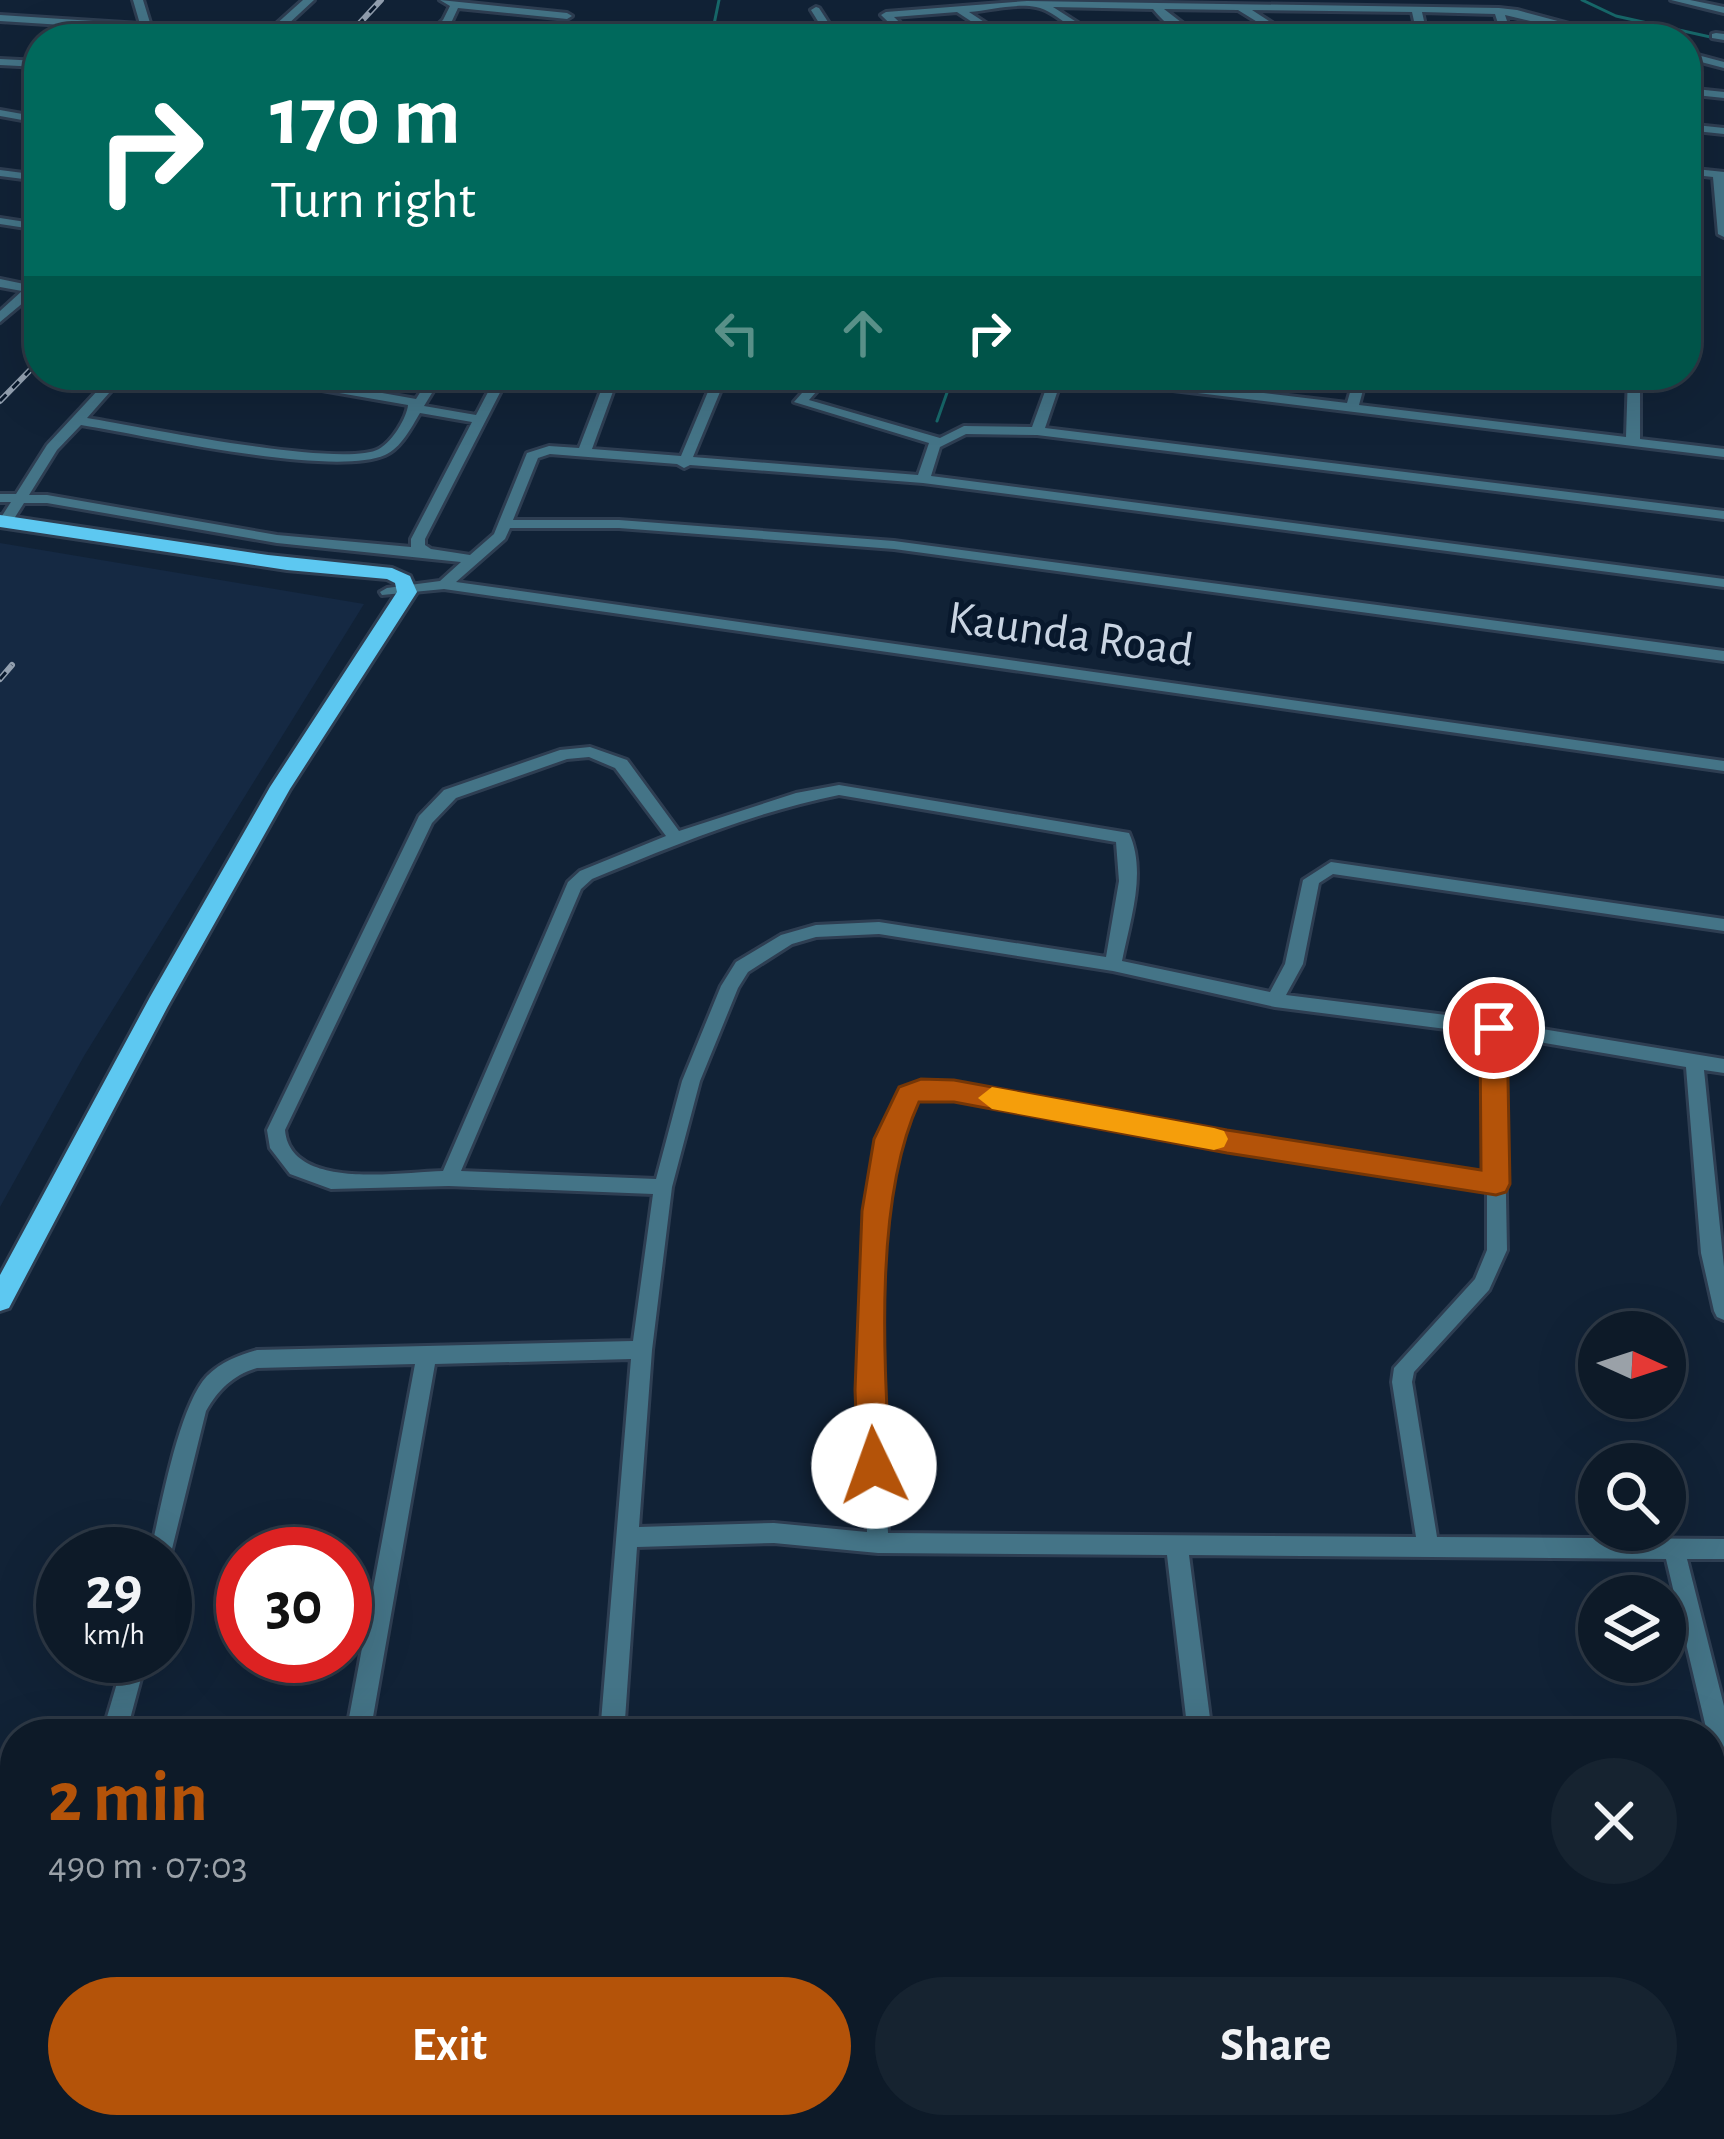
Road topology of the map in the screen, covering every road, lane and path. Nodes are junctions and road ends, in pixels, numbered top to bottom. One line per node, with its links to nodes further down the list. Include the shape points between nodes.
1 (309, 0): 16 (street)
2 (1676, 0): 11 (street)
3 (450, 3): 13 (street)
4 (1109, 3): 5 (street); 7 (street)
5 (1043, 6): 8 (street); 20 (street)
6 (1239, 6): 7 (street); 10 (street); 22 (street)
7 (1157, 7): 21 (street)
8 (958, 9): 18 (street, via 886,15); 19 (street)
9 (817, 10): 17 (street)
10 (1416, 10): 12 (street); 23 (street)
11 (1724, 10)
12 (1499, 11): 24 (street); 25 (street)
13 (567, 16)
14 (0, 18): 15 (street)
15 (59, 24)
16 (282, 24)
17 (825, 24)
18 (896, 24)
19 (982, 24)
20 (1073, 24)
21 (1175, 24)
22 (1268, 24)
23 (1420, 24)
24 (1503, 24)
25 (1548, 24)
26 (1721, 174): 27 (street)
27 (1724, 235)
28 (24, 295): 29 (street)
29 (0, 318)
30 (105, 390): 44 (street)
31 (334, 390): 41 (street)
32 (426, 390): 41 (street)
33 (495, 390): 43 (street)
34 (607, 390): 48 (street)
35 (715, 390): 50 (street)
36 (812, 390): 47 (street, via 800,403)
37 (1052, 390): 45 (street)
38 (1267, 390): 42 (street)
39 (1357, 390): 42 (street)
40 (1634, 390): 46 (street)
41 (415, 406): 43 (street); 44 (street, via 387,449 365,458 280,453)
42 (1352, 407): 46 (street)
43 (481, 419): 57 (street, via 418,538)
44 (76, 420): 53 (street)
45 (1037, 431): 47 (street, via 964,430); 54 (street)
46 (1633, 441): 49 (street)
47 (938, 444): 51 (street)
48 (584, 453): 50 (street); 56 (street, via 535,453)
49 (1724, 453)
50 (684, 464): 51 (street)
51 (923, 479): 59 (street)
52 (0, 498): 53 (street)
53 (18, 498): 55 (street); 57 (street, via 298,542)
54 (1724, 515)
55 (3, 521): 61 (main road, Kaunda Road, via 273,560 370,579)
56 (508, 524): 58 (street); 62 (street, via 894,544)
57 (427, 553): 58 (street)
58 (473, 560): 60 (street)
59 (1724, 583)
60 (444, 585): 61 (street, Kaunda Road); 63 (street, Kaunda Road)
61 (395, 596): 74 (main road, via 158,1003)
62 (1724, 656)
63 (1724, 766)
64 (676, 838): 66 (street, via 839,790 1114,832 1129,848 1129,866); 71 (street, via 574,886); 71 (street, via 620,764 590,752 450,794 432,810 276,1130 297,1169 314,1177)
65 (1724, 925): 67 (street, via 1331,868 1311,880 1294,964)
66 (1112, 965): 67 (street); 73 (street, via 879,928 788,939 742,967 730,986 691,1081)
67 (1275, 1000): 68 (street)
68 (1494, 1028): 69 (street); 72 (street)
69 (1694, 1061): 70 (street); 75 (street, via 1708,1231)
70 (1724, 1066)
71 (449, 1178): 73 (street)
72 (1496, 1184): 80 (street, via 954,1091 908,1095 888,1139 876,1211 871,1390); 82 (street, via 1497,1250 1482,1284 1404,1368)
73 (663, 1187): 76 (street)
74 (0, 1300)
75 (1724, 1311)
76 (642, 1350): 77 (street); 79 (street)
77 (426, 1357): 78 (street, via 257,1359 220,1375 196,1412); 89 (street)
78 (168, 1527)
79 (631, 1537): 80 (street, via 774,1533); 90 (street)
80 (878, 1543): 81 (street)
81 (1177, 1544): 82 (street); 91 (street)
82 (1428, 1545): 83 (street)
83 (1578, 1547)
84 (1686, 1549): 85 (street)
85 (1724, 1549)
86 (1674, 1551): 92 (street)
87 (128, 1683): 88 (street)
88 (118, 1719)
89 (361, 1719)
90 (614, 1719)
91 (1198, 1719)
92 (1716, 1719)

